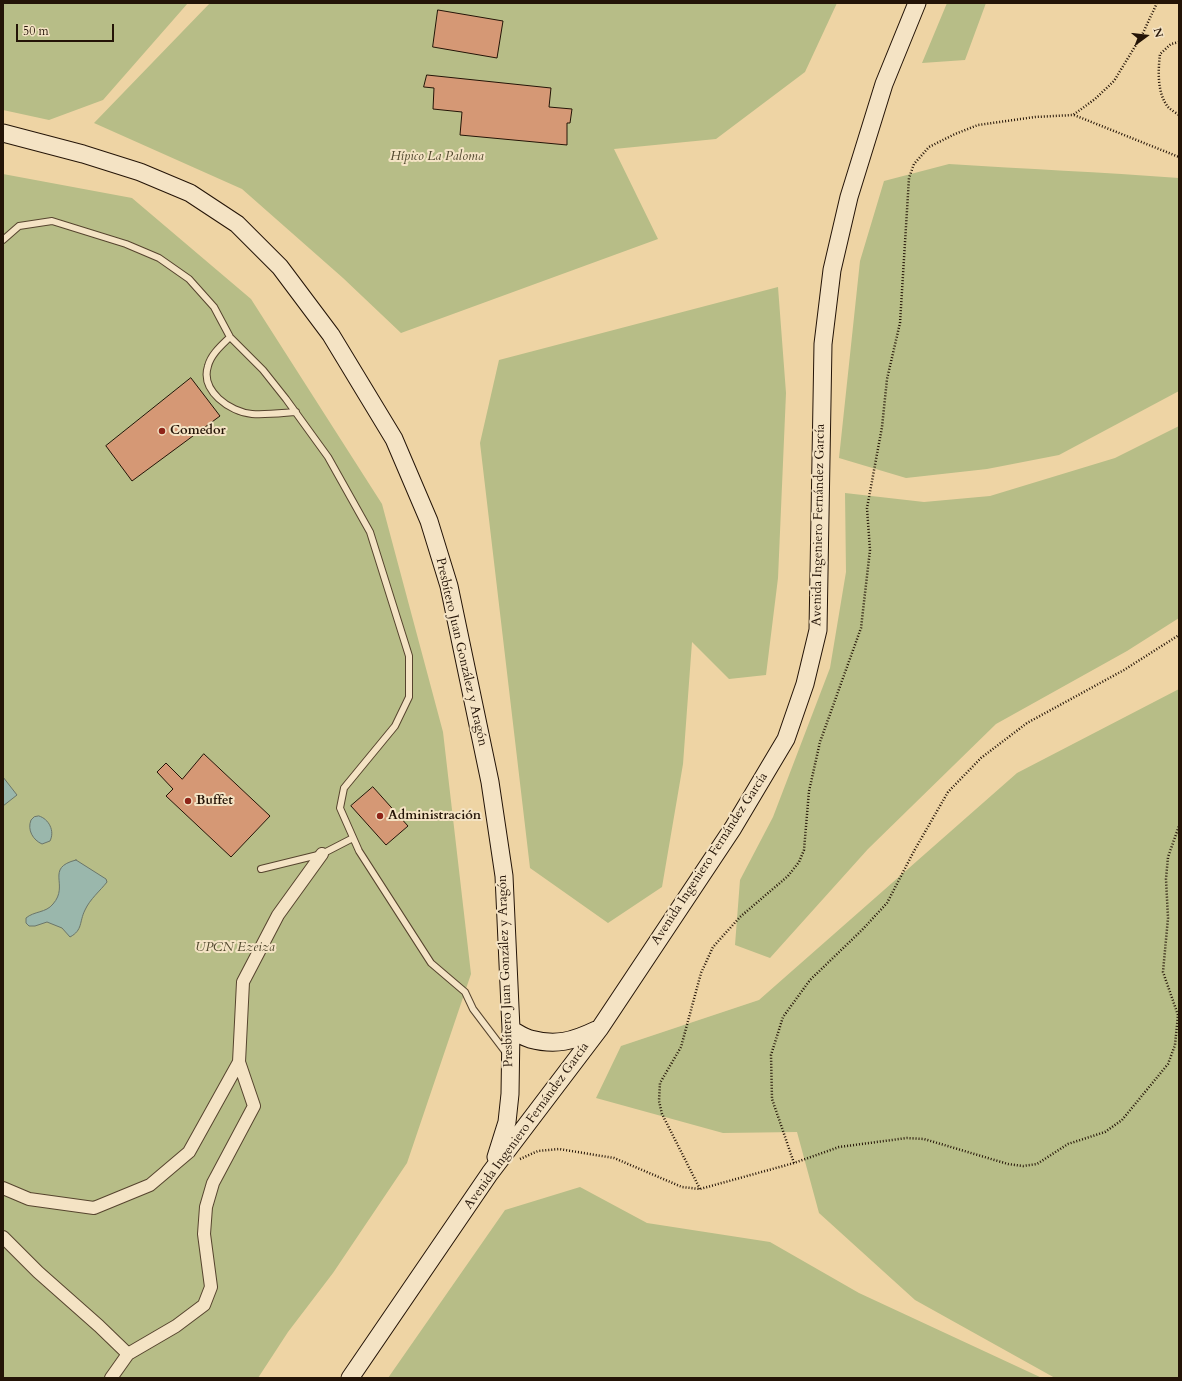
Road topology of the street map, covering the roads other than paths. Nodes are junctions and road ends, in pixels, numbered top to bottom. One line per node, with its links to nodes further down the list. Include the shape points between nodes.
1 (916, 3): 9 (street, Avenida Ingeniero Fernández García, via 884,84 849,196 832,270 823,344 818,630 805,684 786,739 733,828)
2 (3, 133): 10 (street, Presbítero Juan González y Aragón, via 140,172 190,193 237,224 280,267 331,335 394,439 429,521 449,586 490,782 504,876)
3 (3, 240): 4 (lane, via 20,226 52,221 126,244 159,258 189,279 214,307)
4 (230, 337): 5 (lane, via 263,370); 5 (lane, via 208,364 206,375 209,388 227,406 252,414)
5 (296, 412): 6 (lane, via 328,457 370,532 409,656 409,697 395,726 344,788 340,808)
6 (353, 838): 7 (lane); 11 (lane, via 358,851 431,963 465,992 473,1009)
7 (322, 854): 8 (lane); 12 (street, via 278,915 243,982)
8 (261, 869)
9 (600, 1028): 10 (street, via 578,1039 553,1043 529,1039); 13 (street, Avenida Ingeniero Fernández García)
10 (511, 1029): 11 (street, Presbítero Juan González y Aragón)
11 (511, 1059): 13 (street, Presbítero Juan González y Aragón, via 507,1122)
12 (239, 1062): 14 (street, via 189,1152 150,1185 94,1208 29,1199); 16 (street, via 254,1106 213,1183 206,1207 204,1234 211,1287 204,1304 198,1309 176,1326)
13 (490, 1172): 18 (street, Avenida Ingeniero Fernández García)
14 (3, 1188)
15 (3, 1237): 16 (street)
16 (128, 1354): 17 (street)
17 (111, 1378)
18 (350, 1378)

